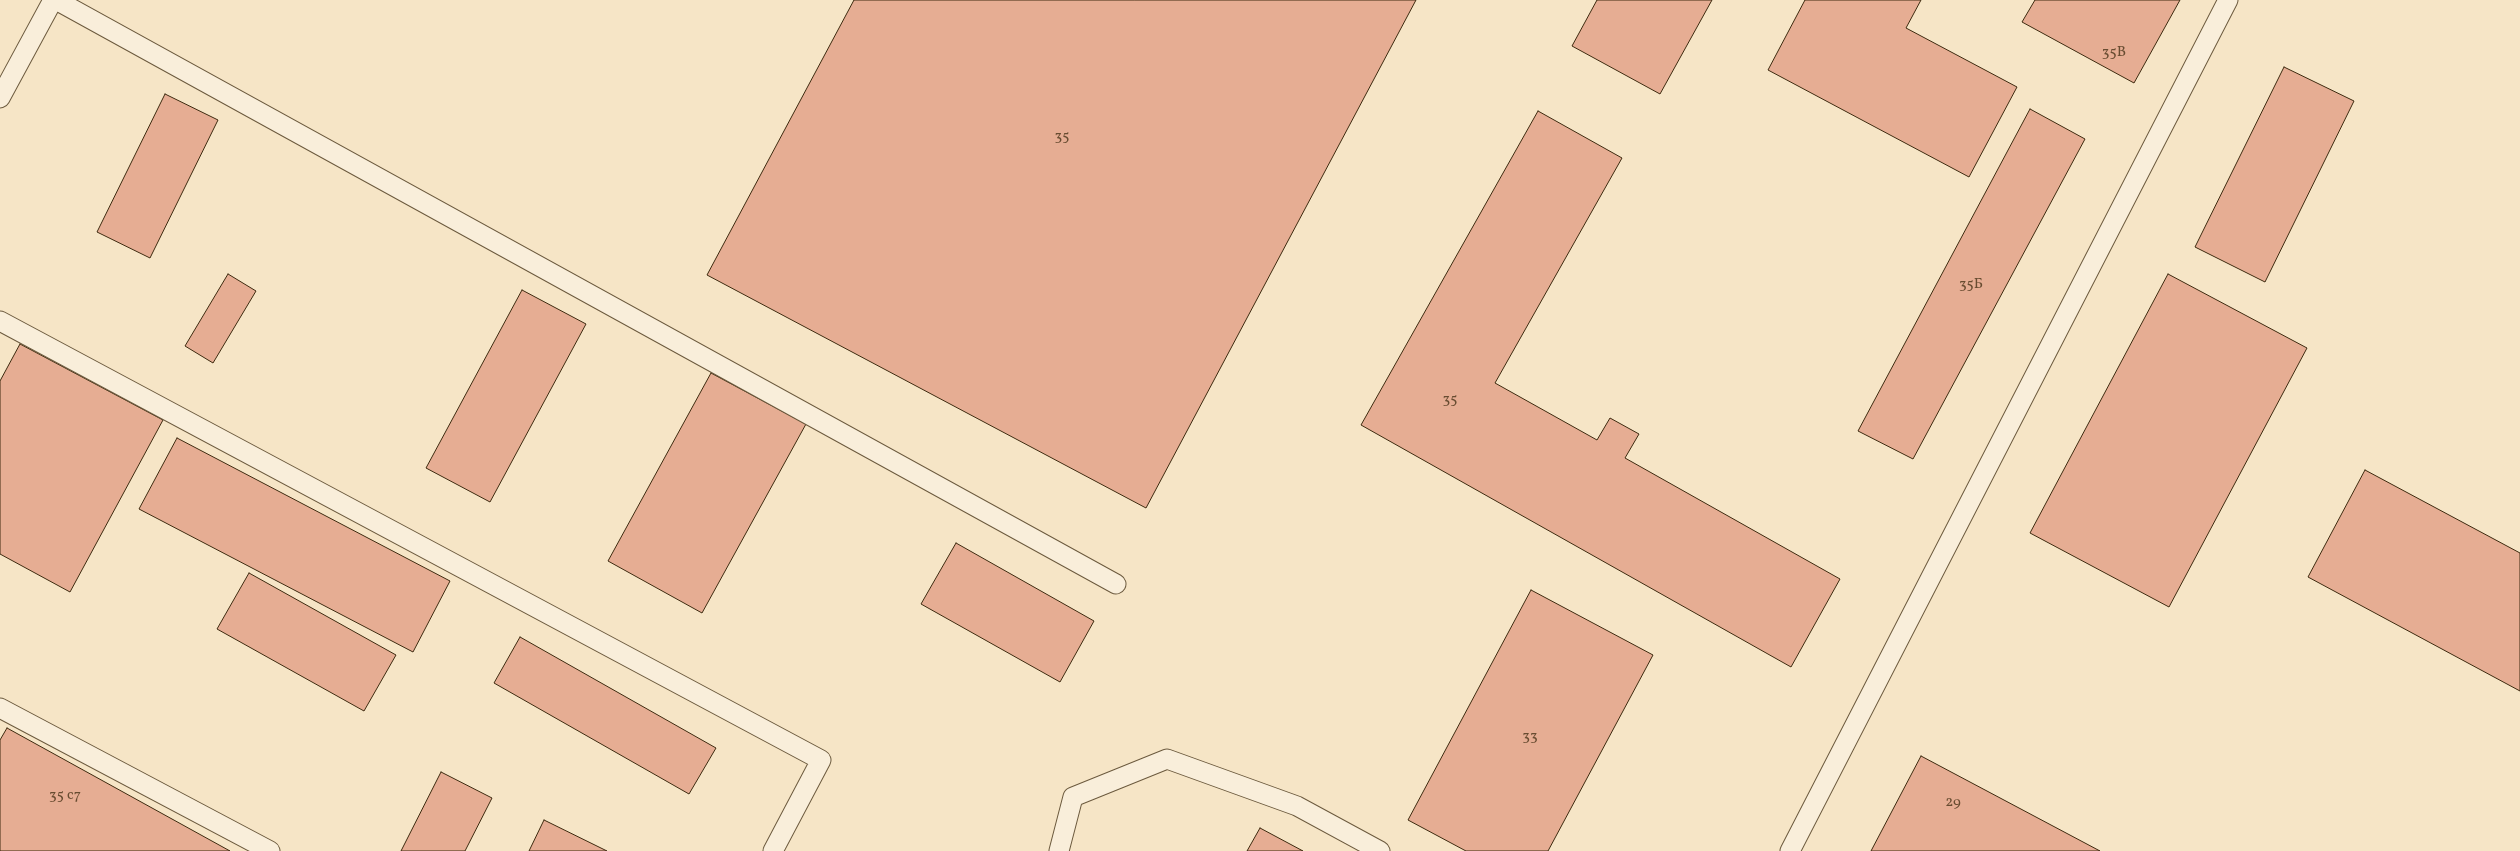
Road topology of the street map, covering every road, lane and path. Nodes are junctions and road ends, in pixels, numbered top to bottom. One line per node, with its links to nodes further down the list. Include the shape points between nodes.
1 (54, 0): 3 (lane); 5 (lane)
2 (2228, 0): 11 (lane)
3 (0, 98)
4 (0, 321): 8 (lane, via 821,760)
5 (1116, 584)
6 (0, 708): 7 (lane)
7 (270, 851)
8 (773, 851)
9 (1059, 851): 10 (lane, via 1073,797 1167,758 1297,806)
10 (1380, 851)
11 (1790, 851)

